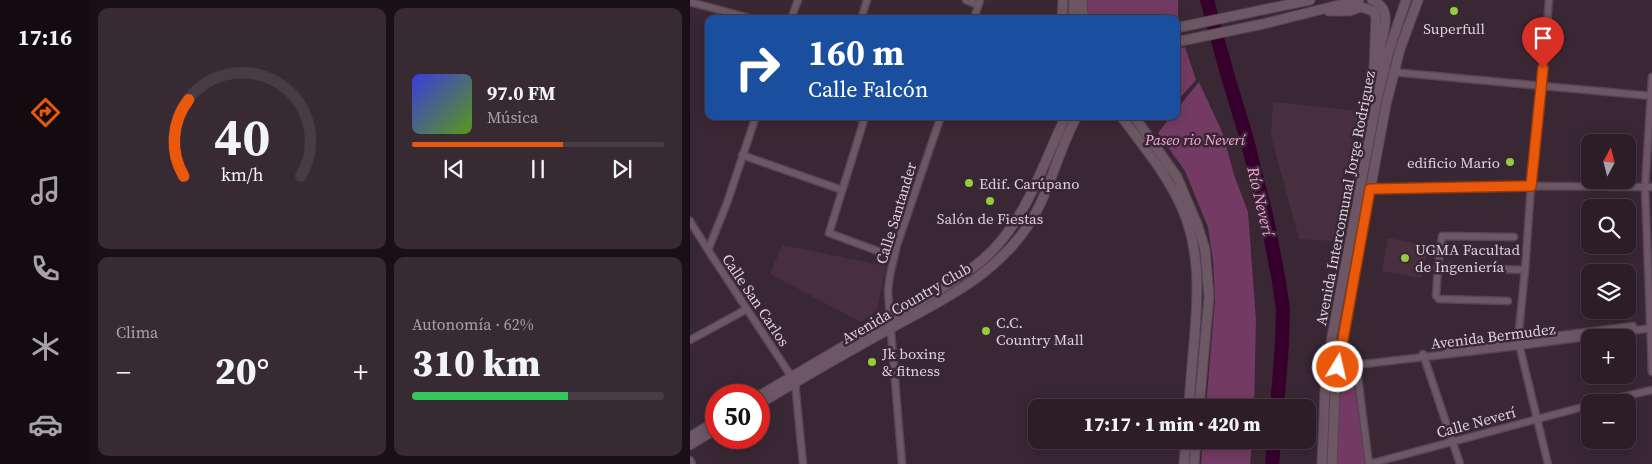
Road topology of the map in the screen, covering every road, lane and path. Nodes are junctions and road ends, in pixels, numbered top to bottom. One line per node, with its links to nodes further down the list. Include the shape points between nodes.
1 (798, 0): 17 (street)
2 (867, 0): 18 (street)
3 (966, 0): 14 (street)
4 (1062, 0): 20 (street)
5 (1074, 0): 21 (street)
6 (1082, 0): 22 (street)
7 (1310, 0): 23 (street)
8 (1359, 0): 15 (street)
9 (1372, 0): 25 (street, via 1382,7 1385,14 1385,32 1380,48)
10 (1406, 0): 25 (street, Avenida Intercomunal Jorge Rodriguez)
11 (1418, 0): 26 (street, Avenida Intercomunal Jorge Rodriguez)
12 (1548, 0): 28 (street)
13 (690, 2): 16 (street)
14 (979, 2): 19 (street)
15 (1321, 10): 24 (street); 30 (street, via 1349,11 1361,7 1368,8 1376,17)
16 (738, 15)
17 (792, 15)
18 (862, 15)
19 (975, 15)
20 (1062, 15)
21 (1073, 15)
22 (1082, 15)
23 (1180, 27)
24 (1180, 41)
25 (1384, 71): 26 (street); 30 (street, Avenida Intercomunal Jorge Rodriguez)
26 (1394, 72): 28 (street); 41 (street, Avenida Intercomunal Jorge Rodriguez)
27 (1652, 77): 29 (street)
28 (1542, 85): 29 (street); 39 (street)
29 (1651, 96): 40 (street)
30 (1376, 102): 81 (street, Avenida Intercomunal Jorge Rodriguez, via 1327,366)
31 (755, 120): 38 (street, Calle San Carlos)
32 (864, 120): 42 (street)
33 (940, 120): 46 (street, Calle Santander)
34 (1064, 120): 51 (street, Avenida Country Club, via 1023,210 1006,235 963,275)
35 (1075, 120): 51 (street, Avenida Country Club, via 1039,207 1006,254 962,288)
36 (1124, 120): 64 (street, via 1170,185 1185,216 1195,253 1198,300)
37 (1137, 120): 65 (street, via 1177,177 1206,249 1208,296)
38 (742, 156): 42 (street); 45 (street, Calle San Carlos)
39 (1531, 186): 40 (street); 41 (street); 48 (street)
40 (1648, 187): 52 (street)
41 (1370, 189): 57 (street, Avenida Intercomunal Jorge Rodriguez)
42 (842, 190): 46 (street, via 829,235)
43 (690, 221): 45 (street, Calle San Carlos)
44 (1514, 237): 47 (street, via 1442,236)
45 (708, 250): 50 (street, Calle San Carlos)
46 (894, 257): 51 (street, Calle Santander, via 888,291)
47 (1438, 267): 48 (street); 49 (street, via 1436,296 1439,299)
48 (1525, 270): 54 (street)
49 (1508, 301)
50 (747, 308): 53 (street); 59 (street, Calle San Carlos)
51 (890, 324): 59 (street, Avenida Country Club); 78 (street, Calle Santander)
52 (1651, 326): 54 (street, Avenida Bermudez); 58 (street)
53 (690, 340)
54 (1518, 343): 55 (street, Avenida Bermudez); 67 (street)
55 (1423, 355): 56 (street, Avenida Bermudez); 71 (street)
56 (1356, 363): 57 (street, Avenida Bermudez); 83 (street)
57 (1338, 365): 82 (street, Avenida Intercomunal Jorge Rodriguez)
58 (1652, 372)
59 (794, 380): 61 (street, Avenida Country Club); 63 (street, Avenida Country Club); 77 (street)
60 (1652, 390): 62 (street)
61 (770, 391)
62 (1635, 394)
63 (770, 396)
64 (1190, 399)
65 (1200, 399)
66 (1581, 408): 67 (street, Calle Neverí)
67 (1536, 420): 71 (street, Calle Neverí); 85 (street)
68 (705, 428): 70 (street)
69 (705, 436): 72 (street)
70 (690, 437)
71 (1453, 441): 83 (street, Calle Neverí); 84 (street)
72 (690, 445)
73 (1185, 449): 79 (street)
74 (1195, 449): 80 (street)
75 (690, 460): 76 (street)
76 (692, 464)
77 (803, 464)
78 (902, 464)
79 (1184, 464)
80 (1194, 464)
81 (1322, 464)
82 (1332, 464)
83 (1369, 464)
84 (1460, 464)
85 (1548, 464)

